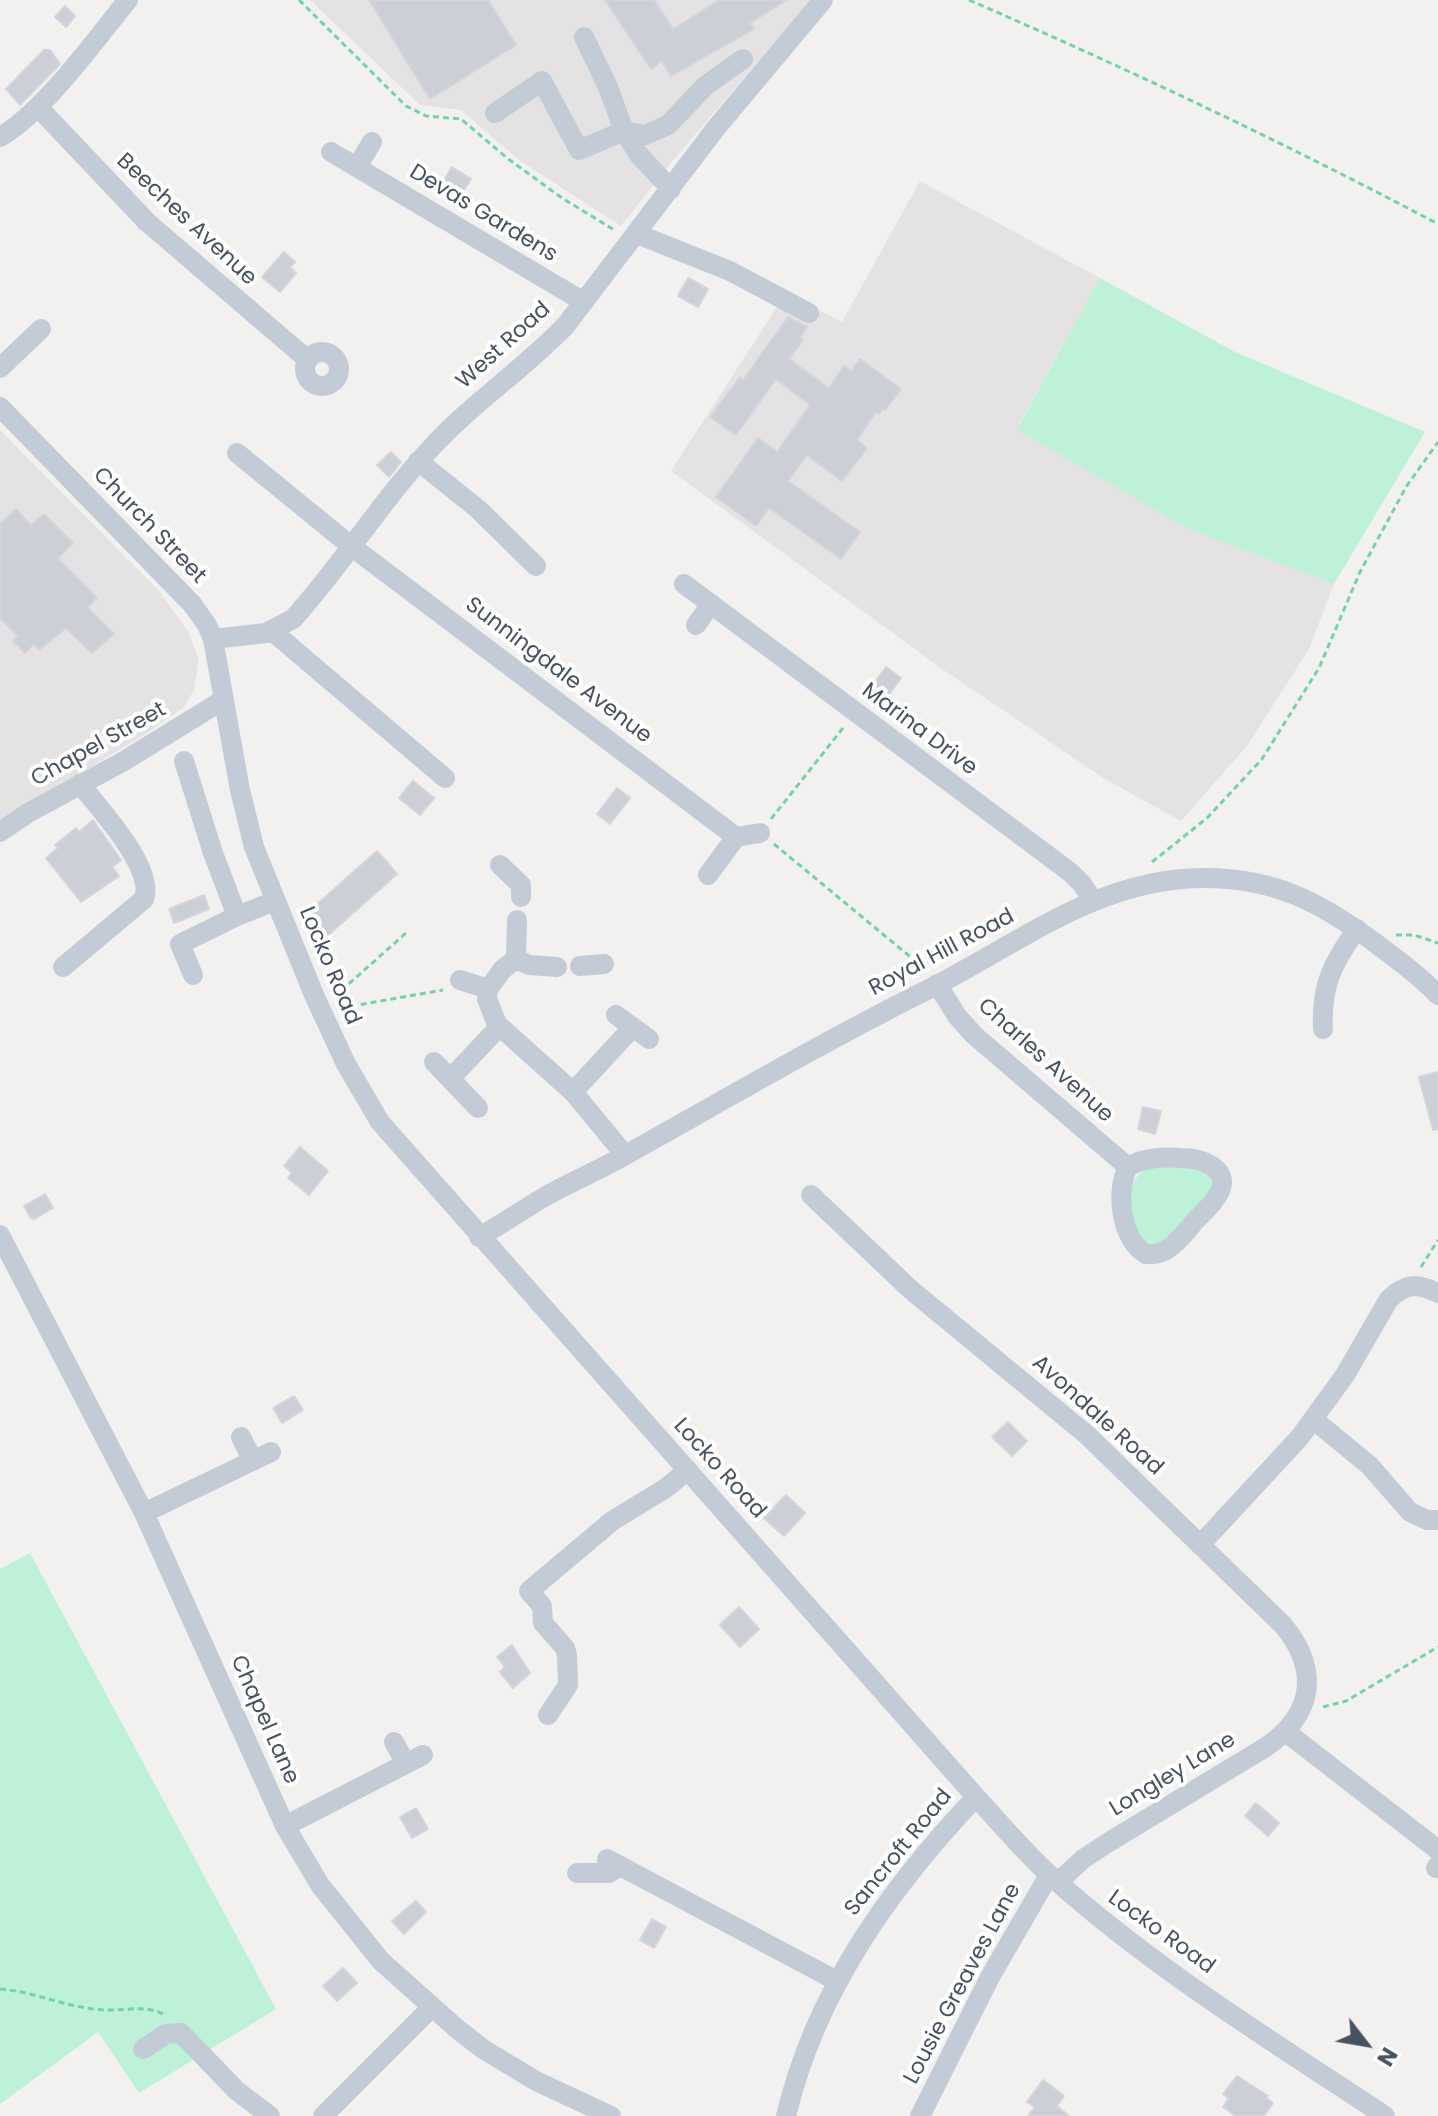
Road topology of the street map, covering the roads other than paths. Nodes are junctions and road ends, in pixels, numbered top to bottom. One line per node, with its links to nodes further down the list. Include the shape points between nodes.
1 (128, 0): 5 (street)
2 (823, 0): 12 (street, West Road)
3 (584, 37): 7 (street)
4 (743, 59): 7 (street, via 705,86 668,125 645,135)
5 (38, 107): 8 (street); 17 (street, Beeches Avenue, via 147,222)
6 (495, 113): 7 (street, via 542,81 579,150)
7 (624, 131): 12 (street)
8 (0, 137)
9 (372, 142): 11 (street)
10 (331, 152): 11 (street, Devas Gardens)
11 (357, 167): 14 (street, Devas Gardens)
12 (671, 189): 13 (street, West Road)
13 (634, 237): 14 (street, West Road); 15 (street, via 730,271)
14 (584, 302): 21 (street, West Road, via 548,343 456,421)
15 (809, 313)
16 (41, 329): 18 (street)
17 (308, 360)
18 (0, 368)
19 (0, 407): 28 (street, Church Street, via 192,604)
20 (237, 453): 22 (street, Sunningdale Avenue)
21 (418, 461): 22 (street, West Road); 23 (street, via 478,509)
22 (351, 546): 27 (street, West Road, via 303,608); 35 (street, Sunningdale Avenue)
23 (536, 566)
24 (684, 584): 25 (street, Marina Drive)
25 (711, 604): 26 (street); 40 (street, Marina Drive, via 1077,878)
26 (696, 625)
27 (272, 631): 28 (street, West Road); 31 (street)
28 (213, 639): 29 (street, Church Street)
29 (223, 700): 32 (street, Chapel Street); 39 (street, Locko Road, via 247,820)
30 (184, 761): 41 (street)
31 (445, 778)
32 (80, 784): 33 (street, Chapel Street); 47 (street, via 134,858 146,893)
33 (0, 832)
34 (760, 833): 35 (street)
35 (736, 837): 37 (street)
36 (500, 865): 38 (street, via 521,885)
37 (708, 875)
38 (521, 897)
39 (275, 901): 41 (street); 64 (street, Locko Road, via 366,1103)
40 (1093, 901): 43 (street, Royal Hill Road, via 1156,881 1239,881 1307,899); 50 (street, Royal Hill Road)
41 (237, 916): 49 (street, via 180,944)
42 (517, 920): 44 (street)
43 (1357, 929): 53 (street, Royal Hill Road); 56 (street, via 1328,977)
44 (516, 959): 48 (street); 52 (street)
45 (604, 964): 46 (street)
46 (580, 966)
47 (63, 967)
48 (557, 967)
49 (193, 975)
50 (937, 984): 61 (street, Royal Hill Road); 62 (street, Charles Avenue, via 974,1035)
51 (452, 985): 52 (street)
52 (488, 989): 55 (street)
53 (1438, 995)
54 (616, 1015): 59 (street, via 641,1033)
55 (499, 1027): 58 (street); 59 (street)
56 (1323, 1029)
57 (434, 1062): 58 (street)
58 (450, 1079): 60 (street)
59 (573, 1092): 61 (street)
60 (478, 1108)
61 (625, 1155): 64 (street, Royal Hill Road)
62 (1128, 1167): 62 (street, via 1164,1157 1200,1159 1214,1166 1221,1188 1170,1248 1146,1254 1126,1227 1122,1185)
63 (811, 1195): 72 (street, Avondale Road, via 899,1280 1087,1435)
64 (479, 1237): 69 (street, Locko Road)
65 (3, 1246): 70 (street, Chapel Lane)
66 (1438, 1293): 67 (street, via 1423,1286 1400,1289)
67 (1313, 1419): 71 (street, via 1370,1466 1410,1512); 72 (street)
68 (241, 1437): 70 (street, via 262,1457)
69 (688, 1470): 74 (street, via 612,1521 529,1591 568,1660 568,1685); 77 (street, Locko Road)
70 (144, 1513): 78 (street, Chapel Lane)
71 (1438, 1520)
72 (1200, 1545): 73 (street, Avondale Road, via 1289,1633 1306,1668)
73 (1304, 1702): 75 (street, Longley Lane)
74 (548, 1715)
75 (1286, 1732): 79 (street); 81 (street, Longley Lane)
76 (394, 1742): 78 (street, via 414,1760)
77 (976, 1797): 81 (street, Locko Road); 82 (street, Sancroft Road, via 900,1883)
78 (285, 1826): 83 (street, Chapel Lane, via 354,1929)
79 (1437, 1861)
80 (577, 1873): 82 (street, via 609,1873 614,1863)
81 (1054, 1879): 89 (street, Lousie Greaves Lane, via 990,1977); 90 (street, Locko Road, via 1231,2013)
82 (837, 1981): 88 (street, Sancroft Road)
83 (432, 2007): 86 (street); 87 (street, Chapel Lane, via 508,2065)
84 (143, 2049): 85 (street, via 166,2034 184,2035 237,2091)
85 (270, 2116)
86 (323, 2116)
87 (611, 2116)
88 (786, 2116)
89 (920, 2116)
90 (1385, 2116)

